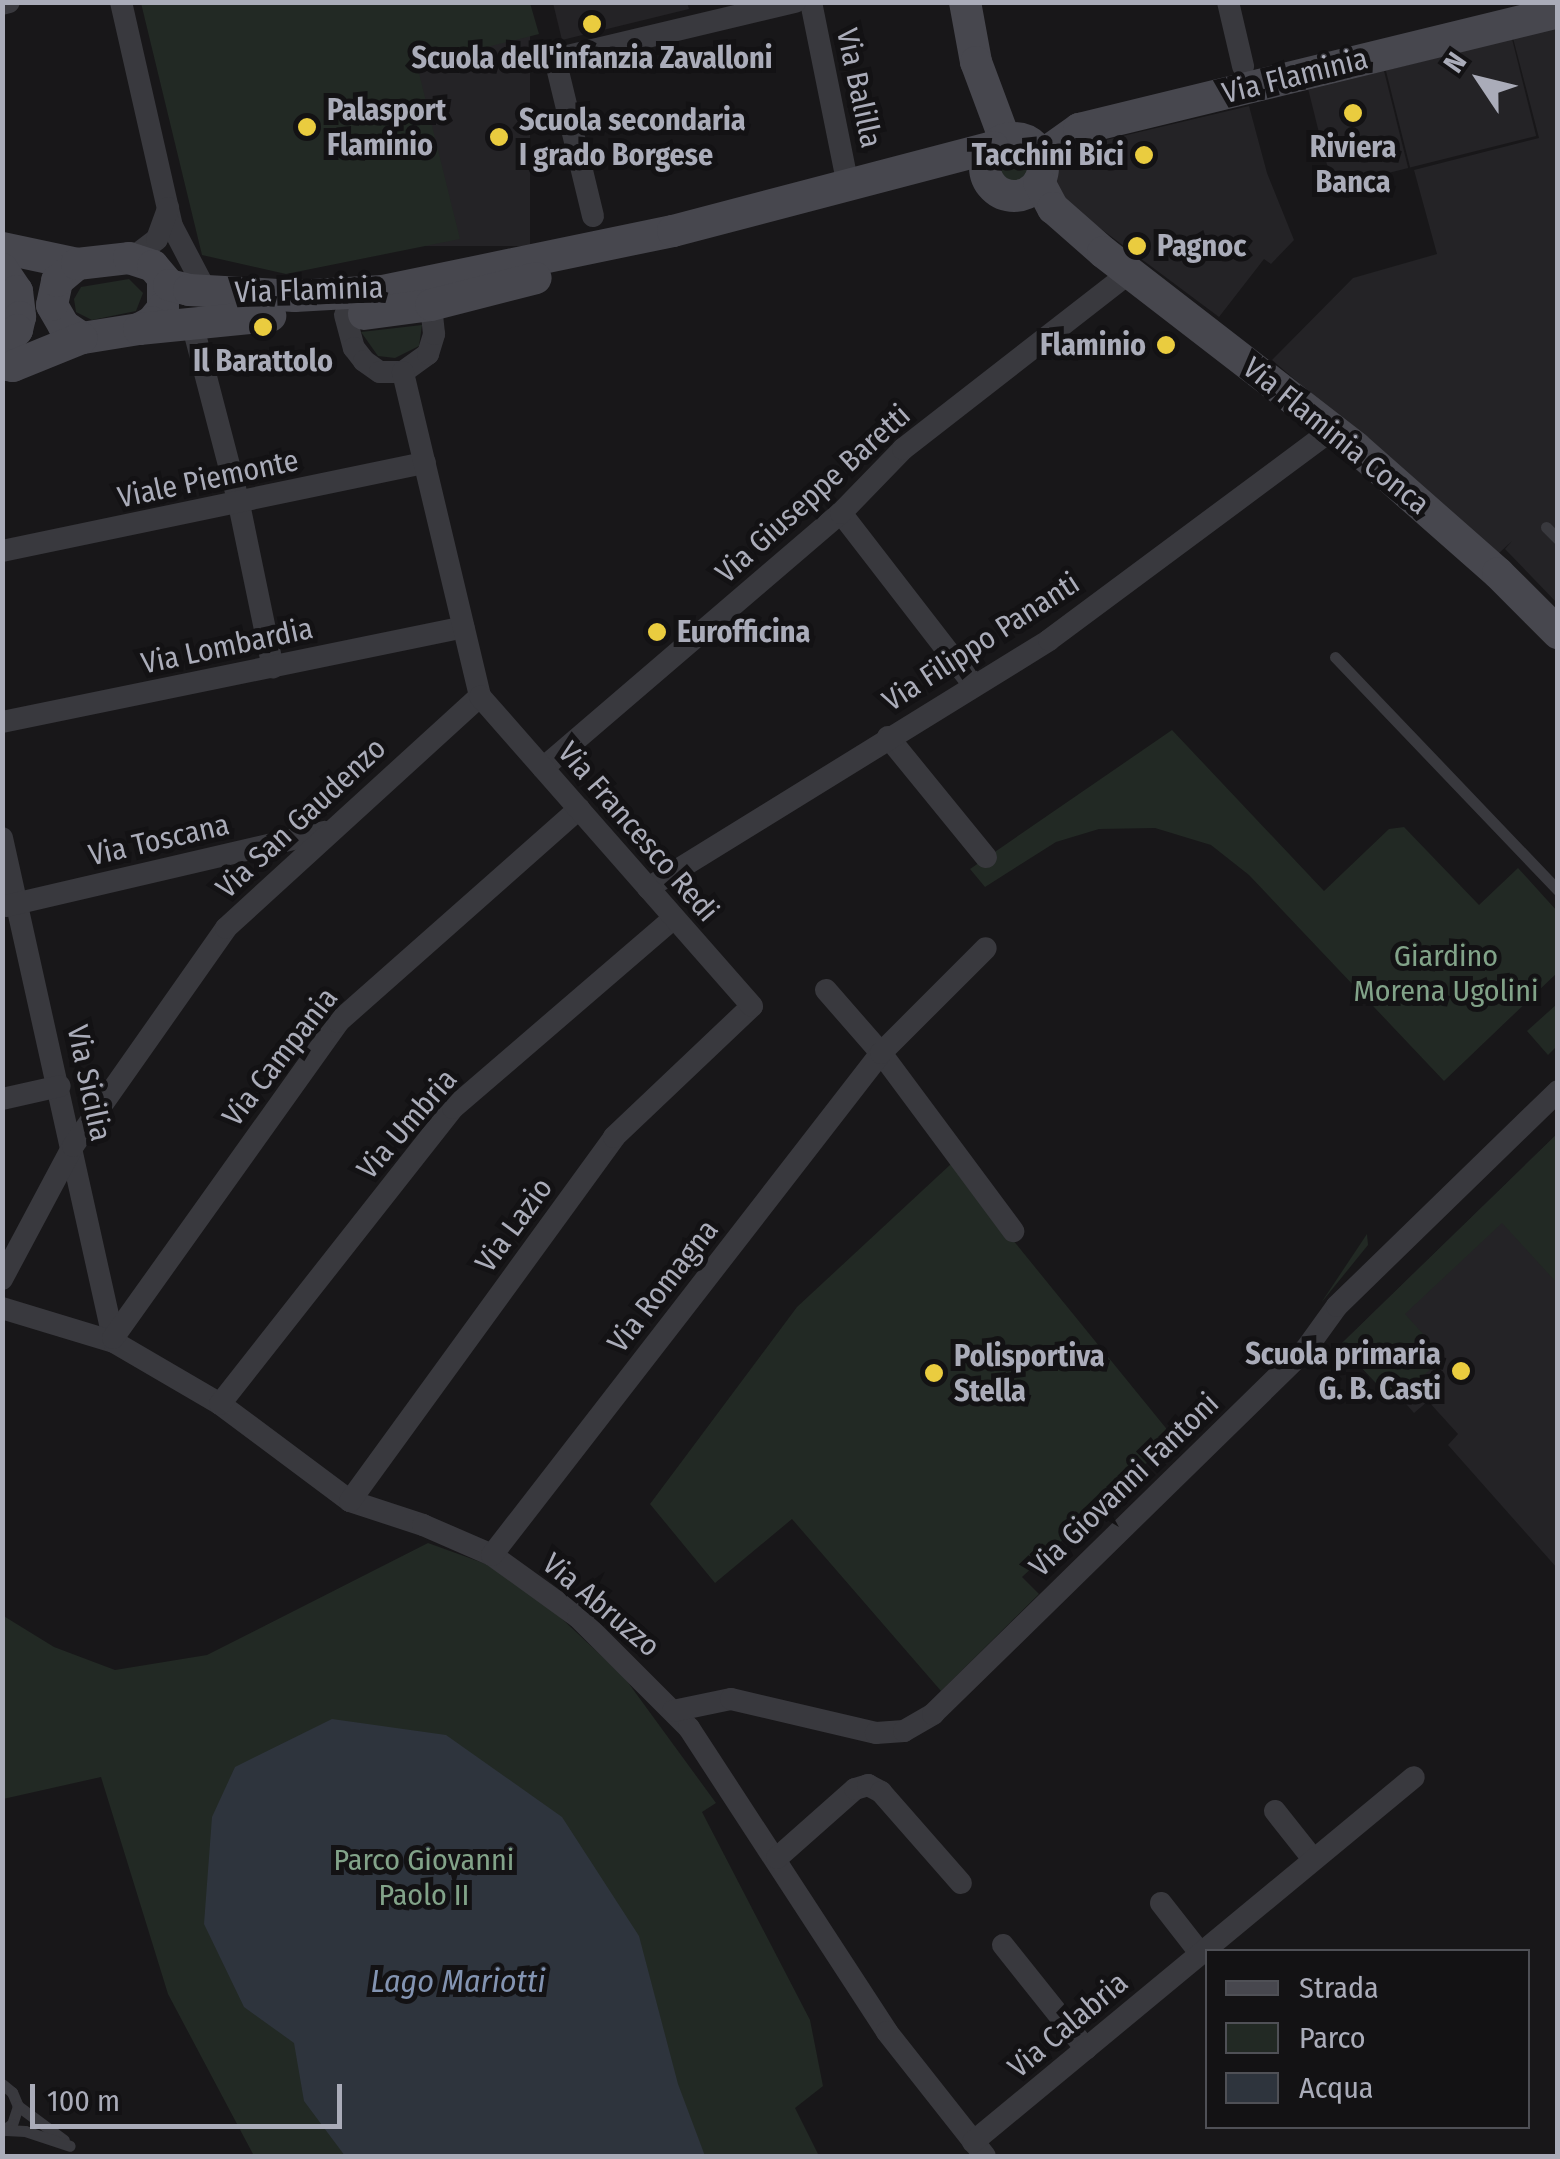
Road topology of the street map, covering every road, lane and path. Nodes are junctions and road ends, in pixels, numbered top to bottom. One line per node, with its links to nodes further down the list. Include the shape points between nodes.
1 (121, 2): 14 (street)
2 (796, 2): 13 (street, via 555,58)
3 (811, 2): 11 (street, Via Balilla)
4 (965, 2): 8 (street)
5 (1228, 2): 7 (street)
6 (1558, 12): 9 (street, Via Flaminia, via 1079,129)
7 (1242, 66)
8 (999, 143): 9 (street, via 1026,140); 10 (street, Via Flaminia); 12 (street, via 986,162)
9 (1040, 169): 12 (street, via 1015,196); 17 (street, Via Flaminia Conca, via 1053,208)
10 (903, 170): 11 (street, Via Flaminia); 12 (street, Via Flaminia, via 920,179 977,176)
11 (848, 186): 15 (street, Via Flaminia)
12 (994, 188): 17 (street, Via Flaminia Conca)
13 (593, 216)
14 (170, 217): 18 (street, via 157,238); 22 (street); 23 (street)
15 (673, 231): 23 (street, Via Flaminia, via 383,291); 24 (street, Via Flaminia, via 532,280)
16 (2, 248): 19 (street)
17 (1104, 252): 21 (street, Via Flaminia Conca)
18 (122, 258): 19 (street); 22 (street, Via Flaminia, via 146,262)
19 (77, 264): 26 (street, via 60,277)
20 (2, 267): 26 (street, via 41,282); 29 (street, via 20,304 18,330)
21 (1130, 272): 32 (street, Via Flaminia Conca); 35 (street, Via Giuseppe Baretti, via 904,449)
22 (162, 278): 23 (street, Via Flaminia); 28 (street, via 163,308)
23 (206, 291)
24 (430, 305): 25 (street, Via Flaminia); 31 (street, via 434,334 428,354)
25 (345, 316): 27 (street, Via Flaminia); 31 (street, via 364,361 380,372)
26 (64, 318): 28 (street); 29 (street, via 34,339); 30 (street, via 13,366)
27 (192, 323): 28 (street, Via Flaminia); 34 (street)
28 (139, 330)
29 (2, 348)
30 (2, 364)
31 (403, 372): 33 (street)
32 (1333, 429): 40 (street, Via Flaminia Conca); 43 (street, Via Filippo Pananti, via 1049,640)
33 (425, 464): 34 (street, Viale Piemonte); 39 (street)
34 (239, 504): 38 (street, Viale Piemonte); 42 (street)
35 (841, 514): 43 (street); 47 (street, Via Giuseppe Baretti)
36 (1546, 527): 37 (lane)
37 (1558, 539)
38 (2, 552)
39 (464, 627): 42 (street, Via Lombardia); 44 (street)
40 (1558, 634)
41 (1335, 657): 53 (lane)
42 (273, 668): 45 (street, Via Lombardia)
43 (974, 685): 46 (street, Via Filippo Pananti)
44 (480, 696): 47 (street, Via Francesco Redi); 49 (street, Via San Gaudenzo)
45 (2, 722)
46 (888, 738): 51 (street); 52 (street, Via Filippo Pananti)
47 (542, 768): 48 (street, Via Francesco Redi)
48 (579, 809): 52 (street, Via Francesco Redi); 67 (street, Via Campania, via 338,1022)
49 (329, 832): 54 (street, Via Toscana); 63 (street, Via San Gaudenzo, via 226,928)
50 (2, 838): 54 (street, Via Sicilia)
51 (986, 857)
52 (648, 888): 55 (street, Via Francesco Redi)
53 (1558, 890)
54 (10, 905): 60 (street, Via Sicilia)
55 (674, 918): 58 (street, Via Francesco Redi); 68 (street, Via Umbria, via 453,1108)
56 (986, 948): 59 (street, Via Romagna)
57 (826, 990): 59 (street)
58 (752, 1006): 69 (street, Via Lazio, via 614,1137)
59 (881, 1053): 64 (street); 70 (street, Via Romagna)
60 (60, 1086): 62 (street); 63 (street, Via Sicilia)
61 (1558, 1091): 71 (street, Via Giovanni Fantoni, via 933,1714 904,1730 876,1734 770,1708)
62 (2, 1099)
63 (73, 1146): 65 (street, Via San Gaudenzo); 67 (street, Via Sicilia)
64 (1014, 1231)
65 (2, 1279)
66 (2, 1308): 67 (street, Via Abruzzo)
67 (113, 1340): 68 (street, Via Abruzzo)
68 (220, 1404): 69 (street, Via Abruzzo)
69 (350, 1501): 70 (street, Via Abruzzo)
70 (492, 1555): 71 (street, Via Abruzzo, via 578,1617)
71 (681, 1720): 74 (street, Via Abruzzo)
72 (1414, 1778): 75 (street, Via Calabria)
73 (1275, 1811): 75 (street)
74 (777, 1858): 76 (street, via 855,1789 868,1785); 84 (street, Via Abruzzo, via 888,2032)
75 (1313, 1859): 79 (street, Via Calabria)
76 (961, 1884)
77 (1161, 1904): 79 (street)
78 (1003, 1945): 80 (street)
79 (1200, 1953): 80 (street, Via Calabria)
80 (1086, 2049): 84 (street, Via Calabria)
81 (2, 2084): 82 (lane)
82 (18, 2106): 83 (lane); 83 (lane, via 70,2146)
83 (4, 2131)
84 (979, 2150)

